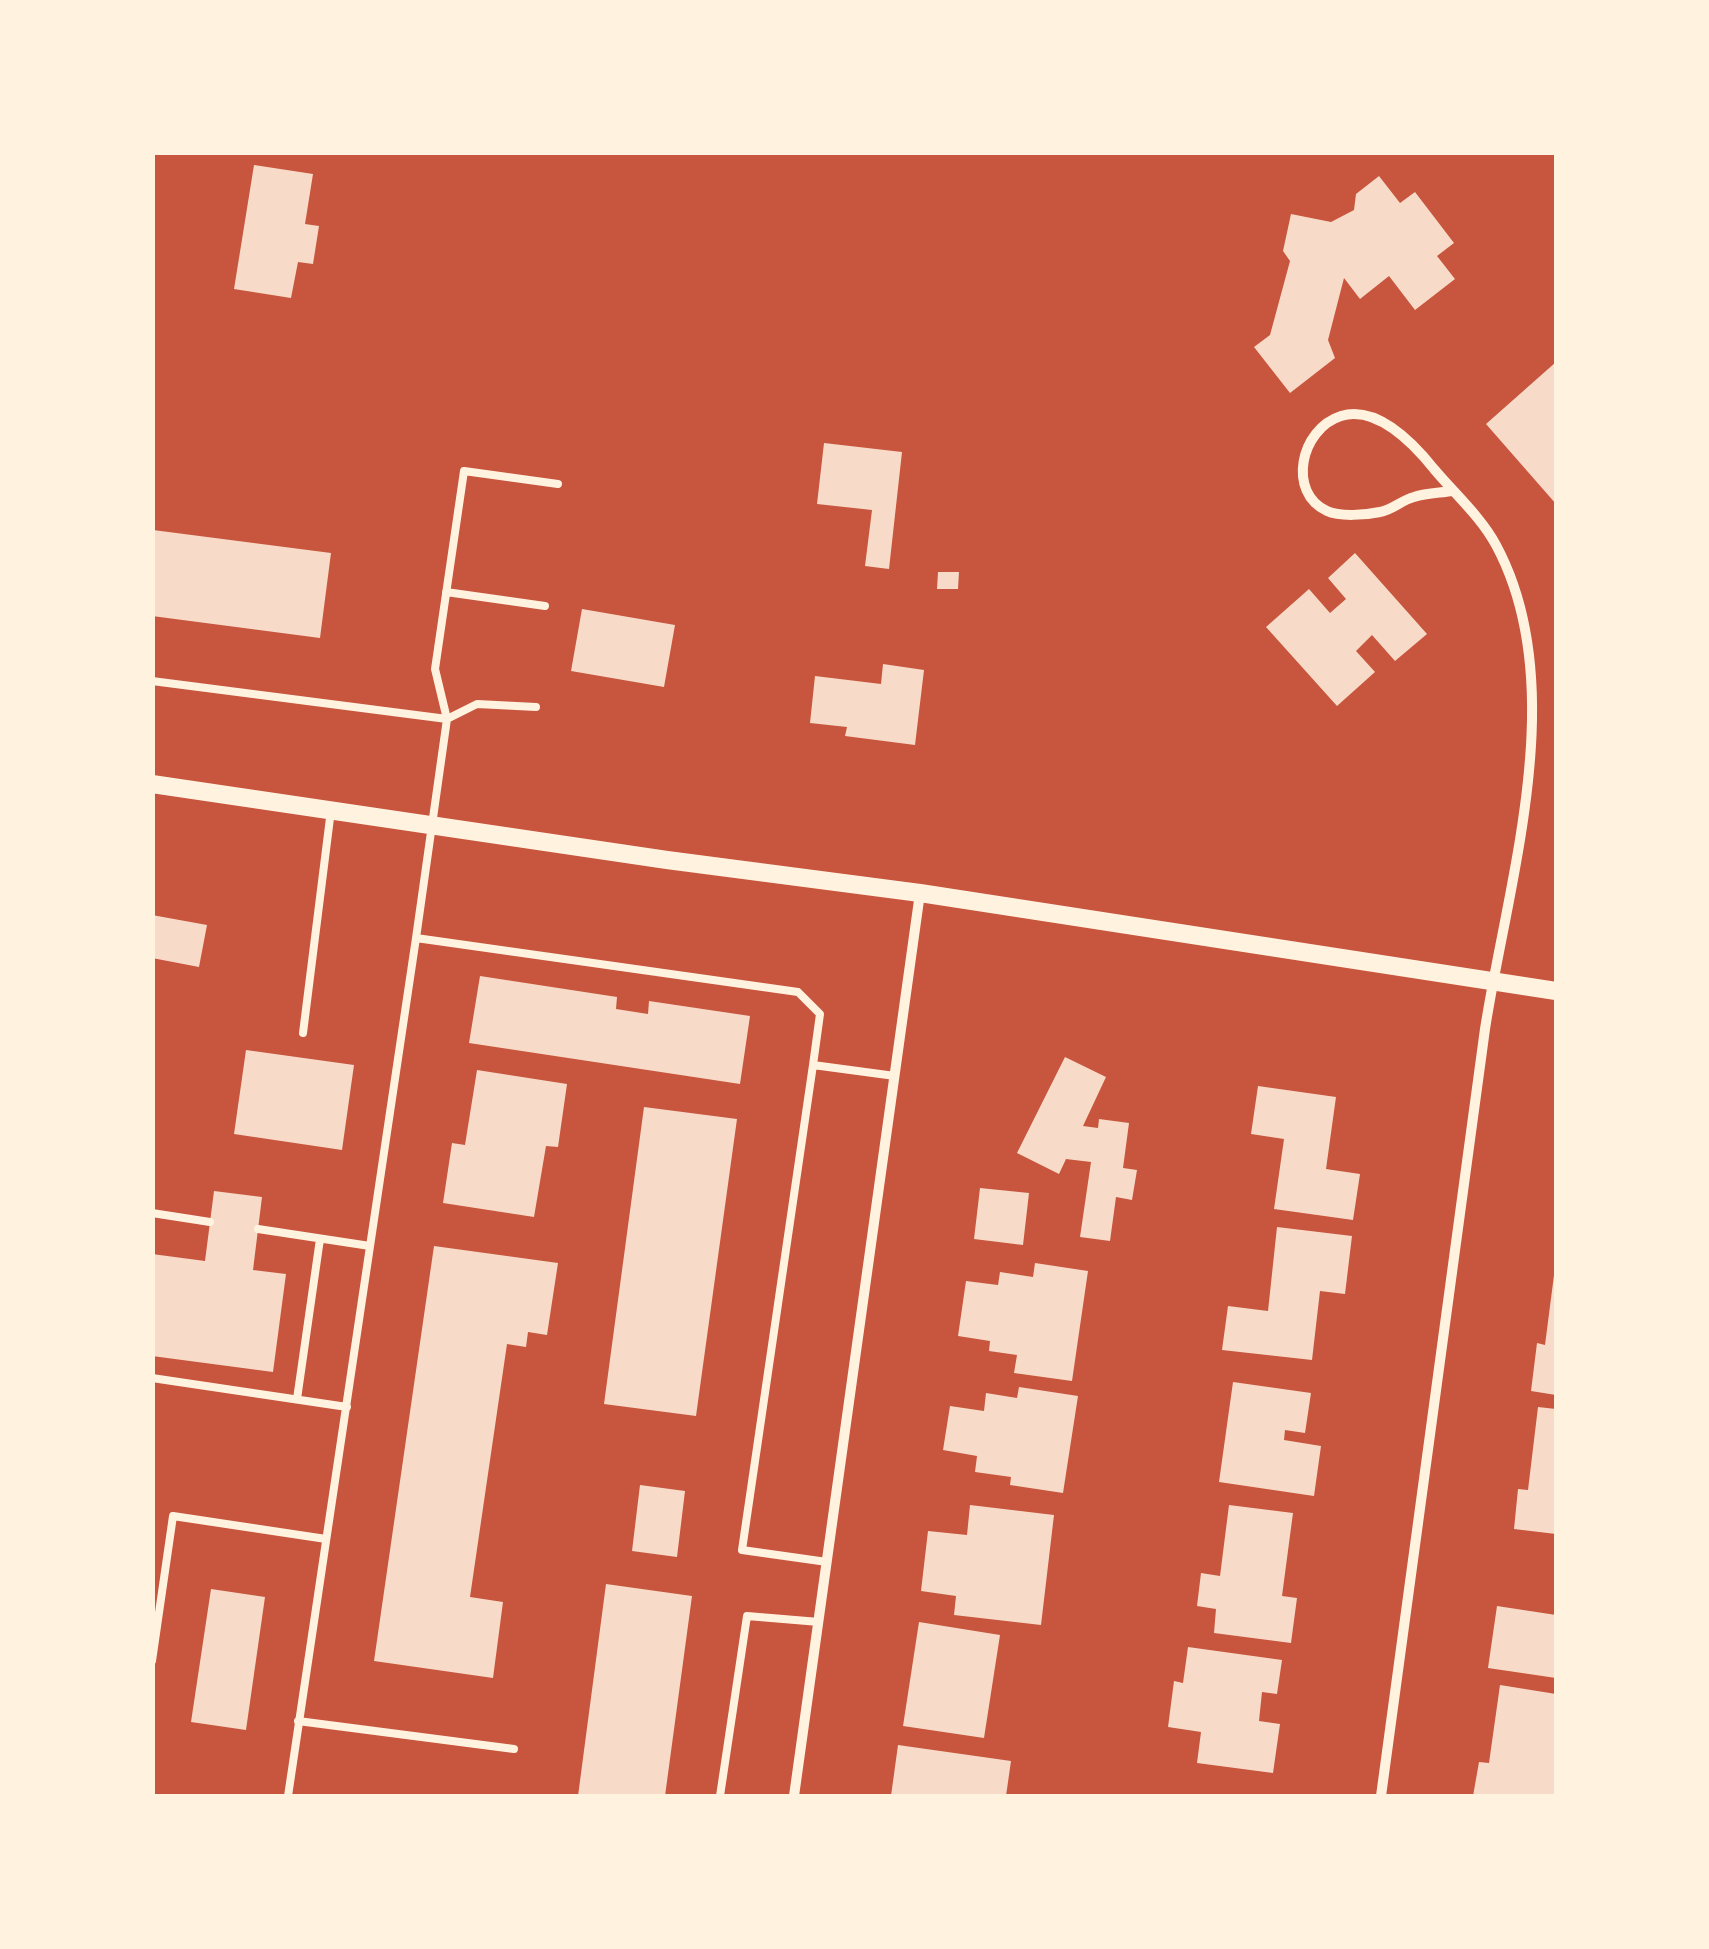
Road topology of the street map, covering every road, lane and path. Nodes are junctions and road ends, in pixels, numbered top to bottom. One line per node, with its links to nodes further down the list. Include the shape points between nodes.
1 (558, 484): 3 (lane, via 464,471)
2 (1452, 490): 2 (street, via 1414,443 1384,423 1343,415 1312,434 1303,470 1308,496 1328,511 1382,512 1412,497); 13 (street, via 1496,543 1528,640 1527,783)
3 (446, 592): 4 (lane); 7 (lane, via 435,669)
4 (545, 606)
5 (152, 681): 7 (lane)
6 (536, 707): 7 (lane, via 477,704)
7 (447, 719): 10 (lane)
8 (152, 784): 9 (street)
9 (331, 810): 10 (street); 15 (lane)
10 (432, 825): 11 (street); 12 (lane)
11 (920, 893): 13 (street); 17 (street)
12 (416, 938): 16 (lane, via 798,992 820,1014); 22 (lane)
13 (1492, 981): 14 (street); 37 (street)
14 (1556, 991)
15 (303, 1033)
16 (813, 1066): 17 (lane); 27 (lane, via 742,1550)
17 (895, 1076): 27 (street)
18 (152, 1214): 19 (lane)
19 (210, 1222)
20 (258, 1230): 21 (lane)
21 (320, 1239): 22 (lane); 24 (lane)
22 (370, 1246): 25 (lane)
23 (152, 1378): 24 (lane)
24 (297, 1399): 25 (lane)
25 (347, 1407): 26 (lane)
26 (326, 1539): 29 (lane, via 173,1516); 32 (lane)
27 (827, 1562): 30 (street)
28 (152, 1567): 29 (lane)
29 (166, 1569): 31 (lane)
30 (819, 1622): 35 (lane, via 747,1616); 36 (street)
31 (152, 1661)
32 (298, 1720): 33 (lane); 34 (lane)
33 (514, 1749)
34 (288, 1796)
35 (720, 1796)
36 (794, 1796)
37 (1380, 1796)

